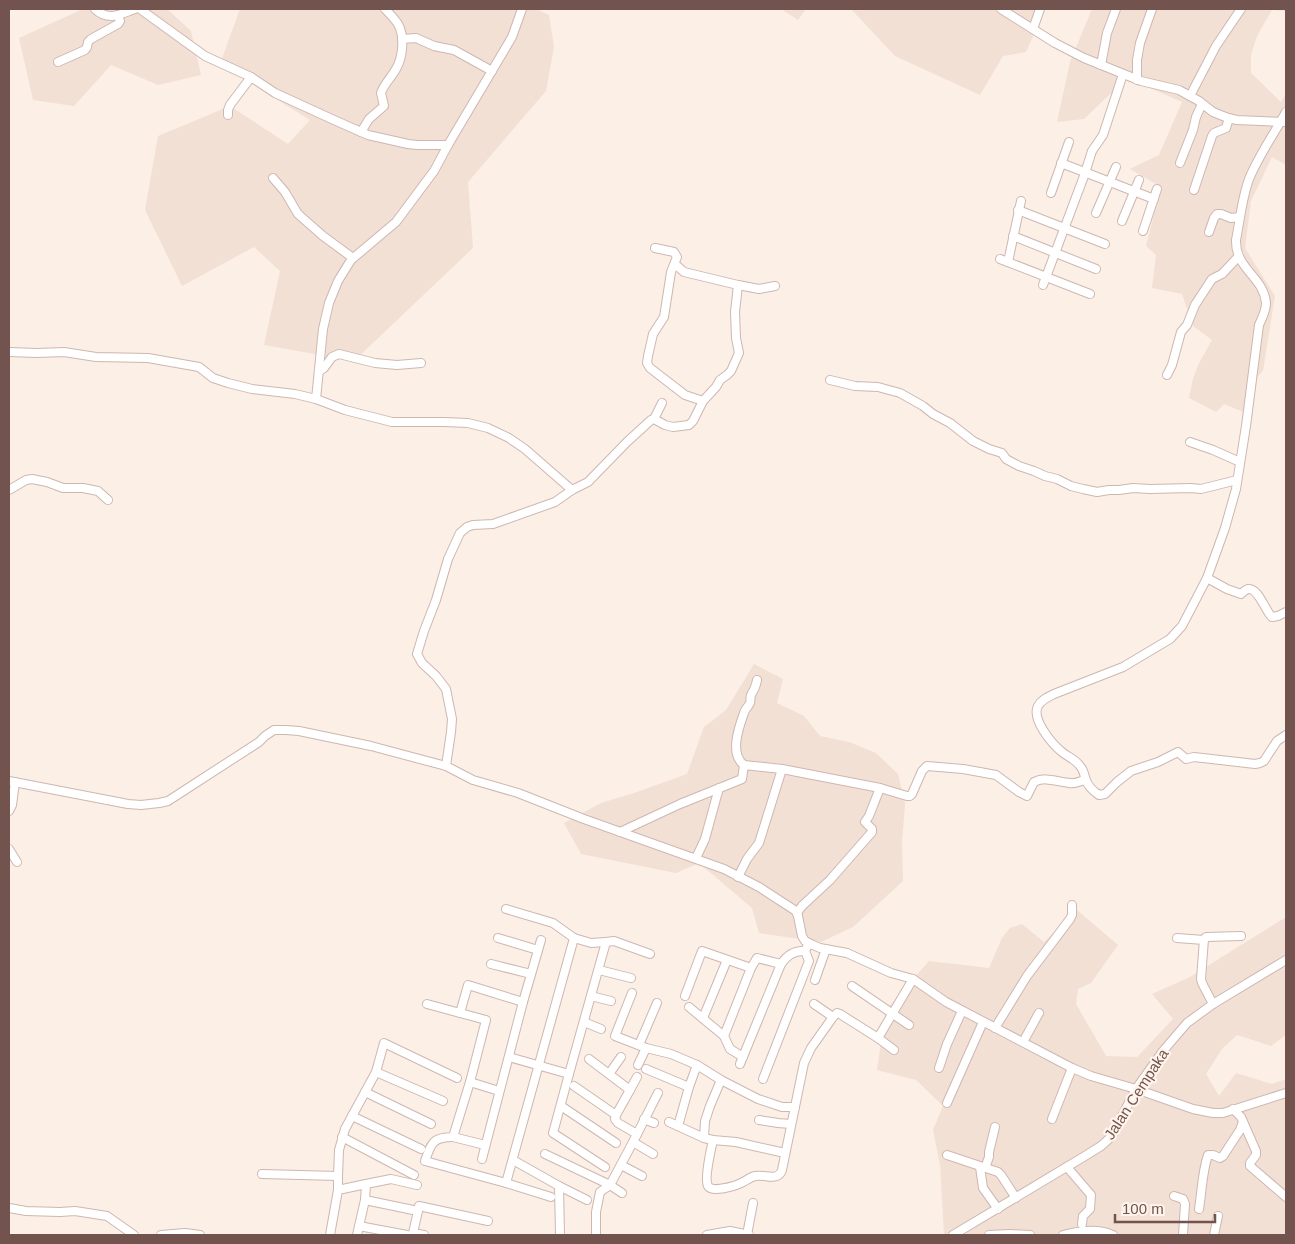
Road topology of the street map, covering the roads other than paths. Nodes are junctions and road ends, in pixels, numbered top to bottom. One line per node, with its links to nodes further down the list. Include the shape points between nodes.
1 (95, 9): 11 (street, via 104,16)
2 (135, 9): 11 (street)
3 (140, 9): 18 (street, via 205,56)
4 (385, 9): 13 (street, via 397,23)
5 (522, 9): 16 (street, via 512,37)
6 (1001, 9): 12 (street)
7 (1040, 9): 12 (street)
8 (1116, 9): 15 (street)
9 (1152, 9): 19 (street, via 1140,42)
10 (1241, 9): 20 (street, via 1216,46)
11 (118, 15): 14 (street, via 118,25 91,39 85,50)
12 (1033, 29): 15 (street)
13 (402, 39): 16 (street, via 416,38 454,50); 26 (street, via 400,60 382,89 384,106 369,119)
14 (58, 62)
15 (1101, 65): 17 (street)
16 (492, 71): 28 (street)
17 (1123, 74): 19 (street); 32 (street, via 1103,135 1092,151)
18 (251, 77): 23 (street, via 230,105); 26 (street, via 275,93)
19 (1137, 80): 20 (street, via 1179,90)
20 (1190, 96): 21 (street)
21 (1202, 104): 24 (street); 30 (street)
22 (1286, 112): 25 (street)
23 (228, 115)
24 (1229, 118): 25 (street); 37 (street, via 1226,128 1212,136)
25 (1278, 122): 44 (street, via 1250,178)
26 (361, 132): 28 (street, via 417,146)
27 (1069, 142): 29 (street)
28 (448, 144): 54 (street, via 434,171 396,222)
29 (1061, 163): 32 (street); 39 (street)
30 (1180, 163)
31 (1116, 167): 35 (street)
32 (1085, 173): 35 (street); 46 (street)
33 (273, 178): 54 (street, via 298,214)
34 (1139, 180): 38 (street)
35 (1110, 182): 38 (street); 43 (street)
36 (1157, 189): 40 (street)
37 (1194, 190)
38 (1135, 191): 40 (street); 45 (street)
39 (1051, 193)
40 (1154, 199): 47 (street)
41 (1021, 201): 42 (street)
42 (1018, 210): 46 (street); 49 (street)
43 (1096, 213)
44 (1237, 217): 48 (street, via 1217,214); 53 (street)
45 (1122, 220)
46 (1065, 227): 50 (street); 52 (street)
47 (1143, 231)
48 (1209, 232)
49 (1013, 236): 52 (street); 56 (street)
50 (1105, 244)
51 (655, 248): 57 (street, via 674,252 677,257)
52 (1055, 253): 58 (street); 59 (street)
53 (1238, 257): 67 (street, via 1222,274 1212,279 1195,305 1181,331); 74 (street, via 1261,288 1266,303 1259,325)
54 (353, 258): 66 (street, via 328,303)
55 (1000, 259): 56 (street)
56 (1008, 262): 59 (street)
57 (675, 264): 60 (street, via 684,272); 70 (street, via 664,317 653,334 648,363 685,395)
58 (1096, 269)
59 (1046, 277): 61 (street); 63 (street)
60 (738, 285): 62 (street, via 759,289); 70 (street, via 735,312 738,355 731,371)
61 (1043, 285)
62 (775, 286)
63 (1090, 294)
64 (9, 352): 69 (street, via 148,358 199,367 213,378 252,389)
65 (421, 363): 66 (street, via 375,363 339,354)
66 (319, 372): 69 (street)
67 (1167, 376)
68 (830, 380): 75 (street, via 900,393 1023,468 1083,490 1201,490)
69 (316, 399): 77 (street, via 392,422 468,423 488,428 526,448)
70 (703, 401): 72 (street, via 687,426 673,427)
71 (662, 403): 72 (street)
72 (654, 420): 77 (street, via 650,420 588,482)
73 (1190, 442): 74 (street)
74 (1240, 462): 75 (street)
75 (1237, 480): 79 (street, via 1225,528)
76 (9, 490): 78 (street, via 32,479 63,488 97,490)
77 (572, 490): 84 (street, via 555,502 507,520 467,527 458,536 442,574 417,654 446,689 452,719)
78 (108, 500)
79 (1207, 578): 80 (street, via 1241,594 1252,590 1272,617); 86 (street, via 1182,626 1170,639 1123,667 1054,694 1038,705 1036,714 1041,726 1057,747 1080,765)
80 (1286, 612)
81 (757, 680): 83 (street, via 744,712 736,745 737,756)
82 (1286, 735): 86 (street, via 1260,764 1193,756 1186,759 1177,752 1131,771 1105,794 1098,795)
83 (744, 765): 85 (street); 88 (street, via 742,779)
84 (446, 766): 87 (street, via 371,746 298,731 274,730 200,781 159,803 128,804); 91 (street, via 473,780 518,793)
85 (782, 769): 89 (street); 95 (street, via 760,843)
86 (1086, 780): 89 (street, via 1073,784 1035,780 1027,796 996,775 926,766 910,796)
87 (12, 781): 90 (street)
88 (719, 788): 91 (street); 93 (street, via 705,839)
89 (880, 788): 98 (street, via 865,822 872,832)
90 (9, 810)
91 (620, 832): 93 (street)
92 (9, 849): 94 (street)
93 (696, 858): 95 (street)
94 (17, 862)
95 (738, 877): 98 (street)
96 (1072, 905): 141 (street, via 1070,919)
97 (506, 909): 101 (street, via 553,923)
98 (797, 913): 106 (street)
99 (1241, 936): 104 (street, via 1206,937)
100 (498, 938): 107 (street)
101 (574, 938): 105 (street, via 591,943); 150 (street)
102 (1177, 938): 104 (street)
103 (541, 940): 107 (street)
104 (1204, 940): 129 (street, via 1201,979)
105 (606, 942): 109 (street, via 614,941); 115 (street)
106 (807, 947): 108 (street); 113 (street, via 785,957); 161 (street, via 809,962)
107 (538, 950): 116 (street)
108 (826, 950): 118 (street, via 847,953); 119 (street)
109 (650, 954)
110 (727, 960): 114 (street); 123 (street, via 702,951); 136 (street)
111 (1286, 960): 129 (street, Jalan Cempaka)
112 (491, 964): 116 (street)
113 (781, 964): 114 (street, via 757,958); 142 (street, via 741,1061)
114 (751, 968): 142 (street)
115 (598, 970): 117 (street); 122 (street)
116 (531, 974): 125 (street)
117 (631, 978)
118 (913, 979): 131 (street); 134 (street)
119 (815, 980)
120 (852, 986): 134 (street)
121 (632, 993): 145 (street, via 615,1036)
122 (591, 996): 124 (street); 137 (street)
123 (685, 996)
124 (611, 1001)
125 (523, 1002): 132 (street, via 468,985); 147 (street)
126 (657, 1003): 145 (street)
127 (427, 1004): 132 (street)
128 (814, 1004): 135 (street)
129 (1213, 1004): 167 (street, Jalan Cempaka, via 1179,1032)
130 (689, 1007): 136 (street)
131 (962, 1011): 138 (street); 153 (street)
132 (460, 1013): 163 (street, via 486,1020)
133 (1039, 1013): 144 (street)
134 (892, 1014): 139 (street); 143 (street)
135 (833, 1016): 143 (street, via 838,1013); 175 (street, via 804,1063)
136 (703, 1018): 142 (street)
137 (584, 1022): 140 (street); 157 (street)
138 (982, 1022): 141 (street); 173 (street)
139 (909, 1025)
140 (601, 1028)
141 (995, 1028): 144 (street)
142 (724, 1036)
143 (878, 1038): 146 (street)
144 (1023, 1042): 154 (street)
145 (642, 1046): 151 (street); 152 (street)
146 (894, 1050)
147 (509, 1056): 150 (street); 168 (street)
148 (622, 1057): 158 (street)
149 (589, 1059): 158 (street)
150 (539, 1065): 157 (street); 203 (street)
151 (697, 1065): 162 (street); 165 (street)
152 (638, 1066)
153 (939, 1068)
154 (1072, 1068): 167 (street); 179 (street)
155 (646, 1069): 165 (street)
156 (376, 1072): 160 (street, via 384,1043); 169 (street); 172 (street)
157 (568, 1074): 174 (street)
158 (609, 1074): 166 (street)
159 (638, 1077): 166 (street)
160 (457, 1078)
161 (763, 1079)
162 (721, 1080): 175 (street, via 758,1099 782,1107); 192 (street, via 705,1121)
163 (470, 1082): 168 (street); 191 (street)
164 (574, 1086): 177 (street)
165 (689, 1087): 187 (street)
166 (630, 1090): 177 (street)
167 (1136, 1090): 176 (street, via 1193,1109 1213,1113); 207 (street, Jalan Cempaka, via 1109,1140)
168 (499, 1091): 196 (street)
169 (366, 1092): 178 (street); 185 (street)
170 (658, 1093): 180 (street)
171 (1286, 1093): 176 (street)
172 (443, 1101)
173 (947, 1103)
174 (561, 1106): 195 (street); 205 (street, via 553,1133)
175 (795, 1107): 186 (street)
176 (1233, 1110): 183 (street)
177 (616, 1115): 189 (street, via 618,1123)
178 (352, 1116): 190 (street); 197 (street)
179 (1052, 1119)
180 (644, 1120): 184 (street); 189 (street)
181 (760, 1120): 186 (street)
182 (669, 1122): 187 (street)
183 (1243, 1122): 221 (street, via 1256,1151 1250,1164); 228 (street, via 1223,1156 1208,1155)
184 (654, 1123)
185 (431, 1124)
186 (791, 1124): 198 (street)
187 (678, 1126): 192 (street)
188 (995, 1127): 206 (street, via 989,1157)
189 (637, 1134): 194 (street)
190 (342, 1137): 209 (street); 210 (street)
191 (454, 1137): 196 (street); 212 (street, via 436,1140 430,1146 425,1161)
192 (704, 1138): 193 (street)
193 (712, 1140): 198 (street); 198 (street, via 707,1180 708,1186 714,1190 753,1177 779,1175)
194 (633, 1142): 200 (street); 204 (street)
195 (616, 1143)
196 (485, 1145): 202 (street)
197 (421, 1149)
198 (785, 1153)
199 (545, 1154): 215 (street)
200 (653, 1154)
201 (947, 1155): 206 (street)
202 (482, 1159)
203 (514, 1160): 212 (street); 216 (street)
204 (621, 1165): 211 (street); 215 (street)
205 (605, 1167)
206 (982, 1167): 222 (street, via 1001,1174); 227 (street, via 984,1188)
207 (1068, 1167): 222 (street, Jalan Cempaka); 233 (street, via 1092,1196 1090,1209 1083,1216)
208 (262, 1174): 210 (street)
209 (414, 1175)
210 (338, 1176): 217 (street)
211 (642, 1176)
212 (506, 1182): 220 (street)
213 (366, 1184): 214 (street, via 391,1179); 217 (street); 223 (street)
214 (417, 1185)
215 (610, 1185): 218 (street); 242 (street, via 600,1192 598,1199)
216 (559, 1186): 224 (street); 241 (street)
217 (338, 1190): 237 (street)
218 (622, 1193)
219 (1174, 1196): 250 (street, via 1185,1204)
220 (551, 1197)
221 (1286, 1197)
222 (1016, 1198): 227 (street, Jalan Cempaka)
223 (365, 1200): 229 (street); 232 (street)
224 (587, 1200)
225 (753, 1203): 244 (street)
226 (9, 1208): 234 (street, via 108,1216)
227 (998, 1209): 245 (street, Jalan Cempaka)
228 (1199, 1209)
229 (418, 1211): 231 (street, via 419,1206); 240 (street, via 413,1233)
230 (1218, 1216): 251 (street)
231 (488, 1221)
232 (359, 1226): 238 (street); 239 (street)
233 (1079, 1230): 248 (street); 249 (street)
234 (134, 1235)
235 (161, 1235): 236 (street)
236 (200, 1235)
237 (330, 1235)
238 (357, 1235)
239 (407, 1235)
240 (424, 1235)
241 (560, 1235)
242 (596, 1235)
243 (706, 1235): 244 (street, via 730,1231)
244 (748, 1235)
245 (953, 1235)
246 (989, 1235): 247 (street)
247 (1030, 1235)
248 (1063, 1235)
249 (1113, 1235)
250 (1183, 1235)
251 (1214, 1235)

